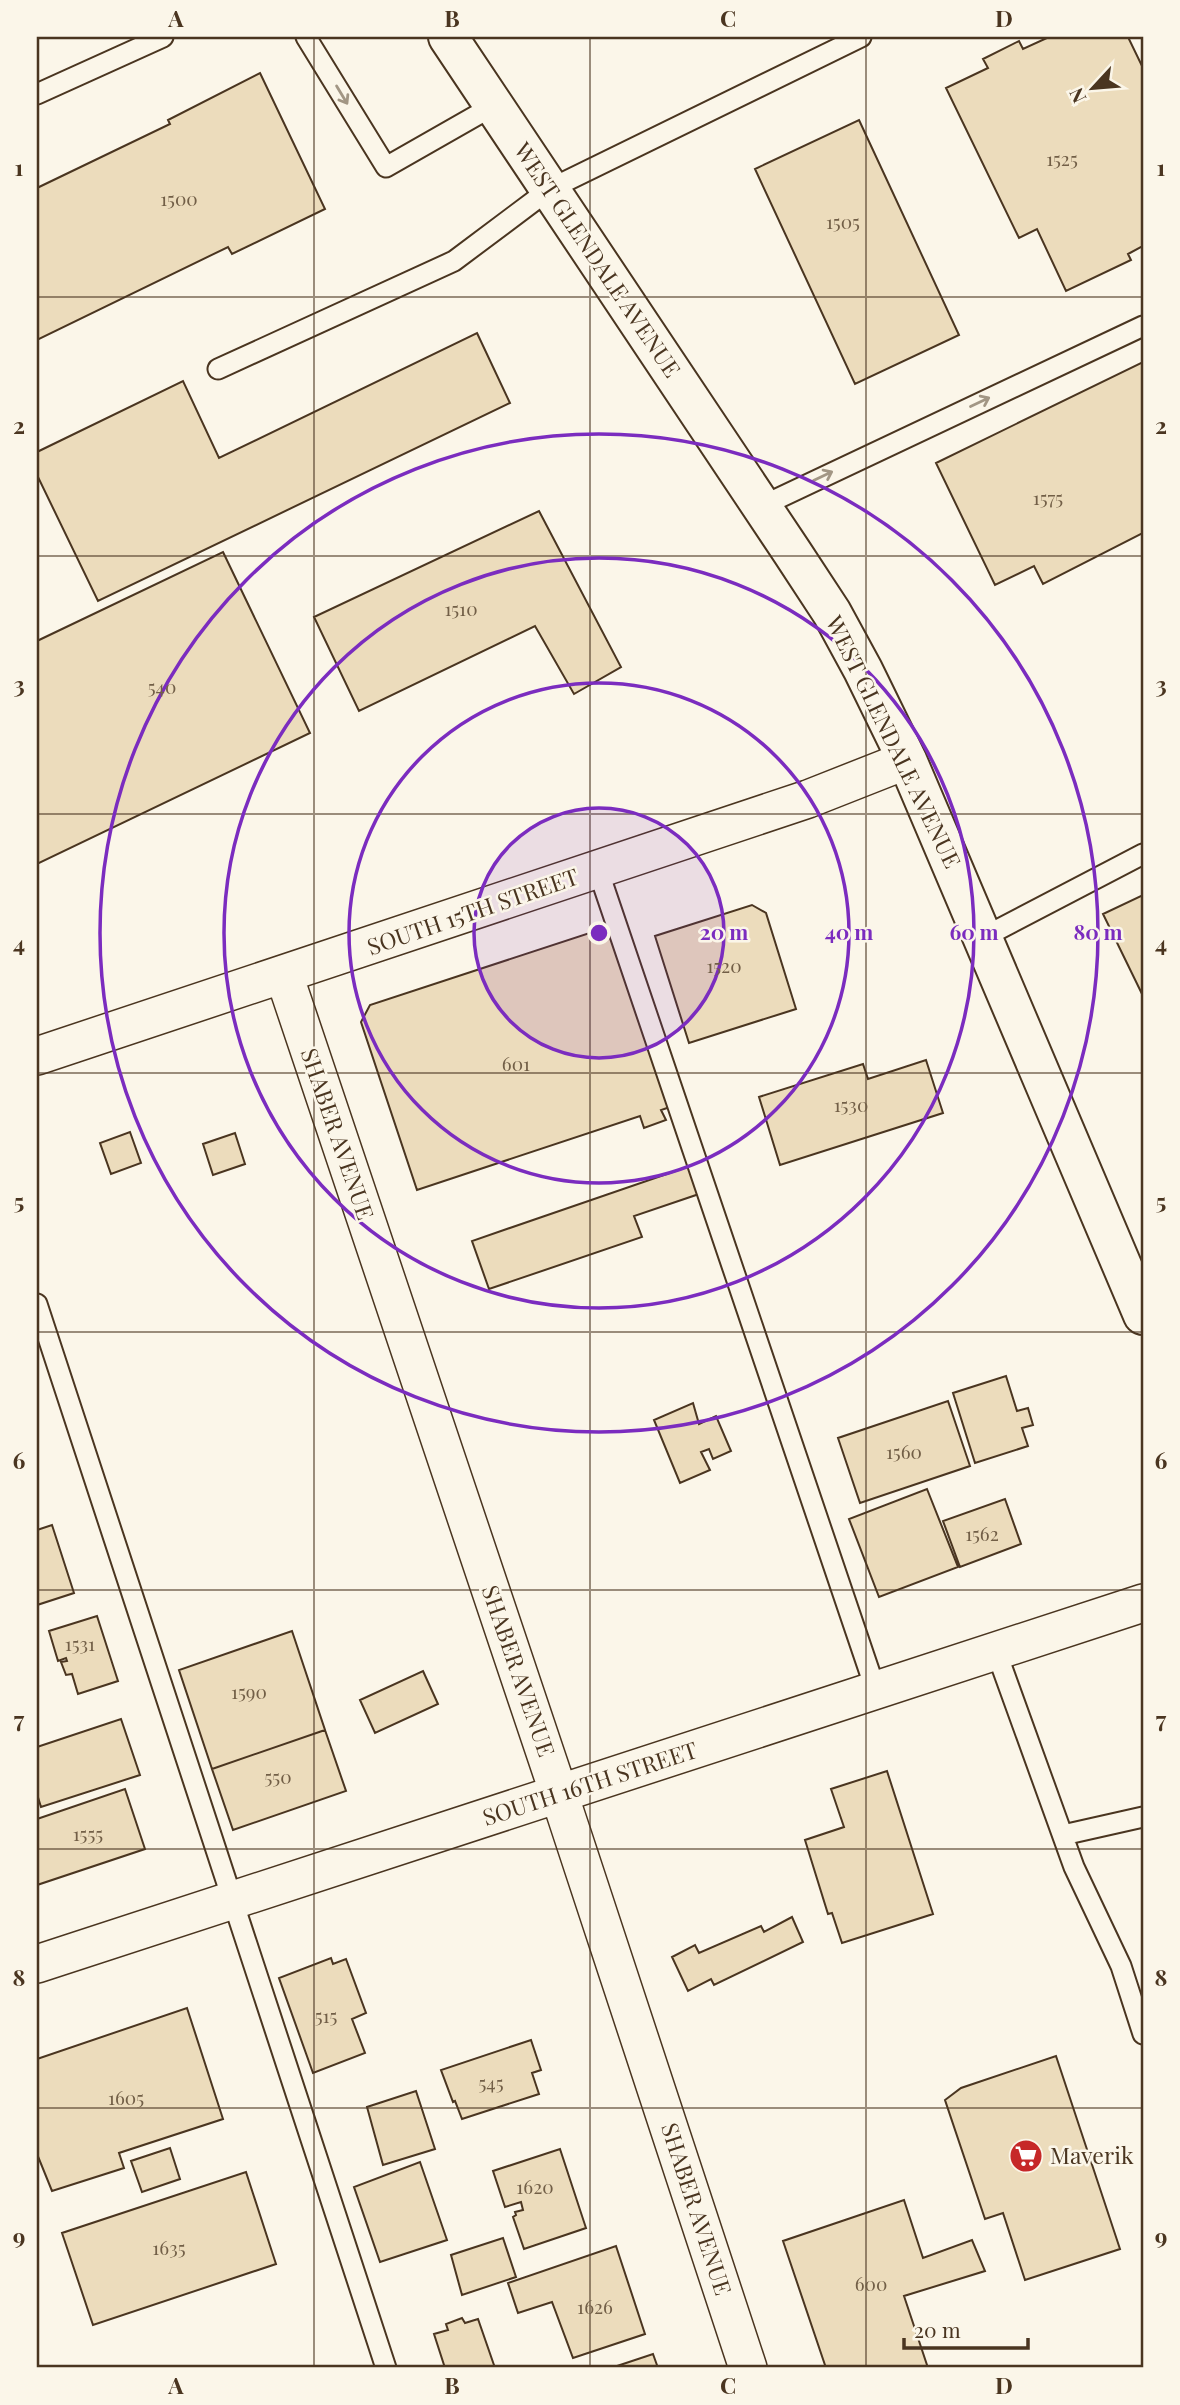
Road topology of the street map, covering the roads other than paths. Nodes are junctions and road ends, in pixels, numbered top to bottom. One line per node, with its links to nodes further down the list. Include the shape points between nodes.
1 (163, 37): 5 (lane)
2 (306, 37): 6 (lane, one-way to 6, via 386,167)
3 (448, 37): 6 (main road, WEST GLENDALE AVENUE)
4 (861, 37): 7 (lane)
5 (37, 94)
6 (494, 106): 7 (main road, WEST GLENDALE AVENUE)
7 (550, 189): 9 (lane, via 454,261); 10 (main road, WEST GLENDALE AVENUE)
8 (1143, 326): 10 (lane, one-way to 8)
9 (218, 369)
10 (762, 506): 11 (main road, WEST GLENDALE AVENUE, via 832,613)
11 (907, 760): 13 (street, SOUTH 15TH STREET, via 808,799); 14 (main road, WEST GLENDALE AVENUE)
12 (1143, 854): 14 (lane)
13 (598, 870): 15 (street, SOUTH 15TH STREET); 21 (lane)
14 (984, 937): 18 (main road, WEST GLENDALE AVENUE)
15 (284, 975): 16 (street, SOUTH 15TH STREET); 22 (street, SHABER AVENUE)
16 (37, 1056)
17 (37, 1304): 25 (lane)
18 (1142, 1307)
19 (1143, 1603): 20 (street, SOUTH 16TH STREET)
20 (996, 1651): 21 (street, SOUTH 16TH STREET); 24 (lane)
21 (876, 1691): 22 (street, SOUTH 16TH STREET)
22 (559, 1794): 25 (street, SOUTH 16TH STREET); 29 (street, SHABER AVENUE)
23 (1143, 1817): 24 (lane)
24 (1063, 1835): 27 (lane, via 1121,1966)
25 (232, 1901): 26 (street, SOUTH 16TH STREET); 28 (lane)
26 (37, 1964)
27 (1143, 2034)
28 (386, 2368)
29 (748, 2368)

